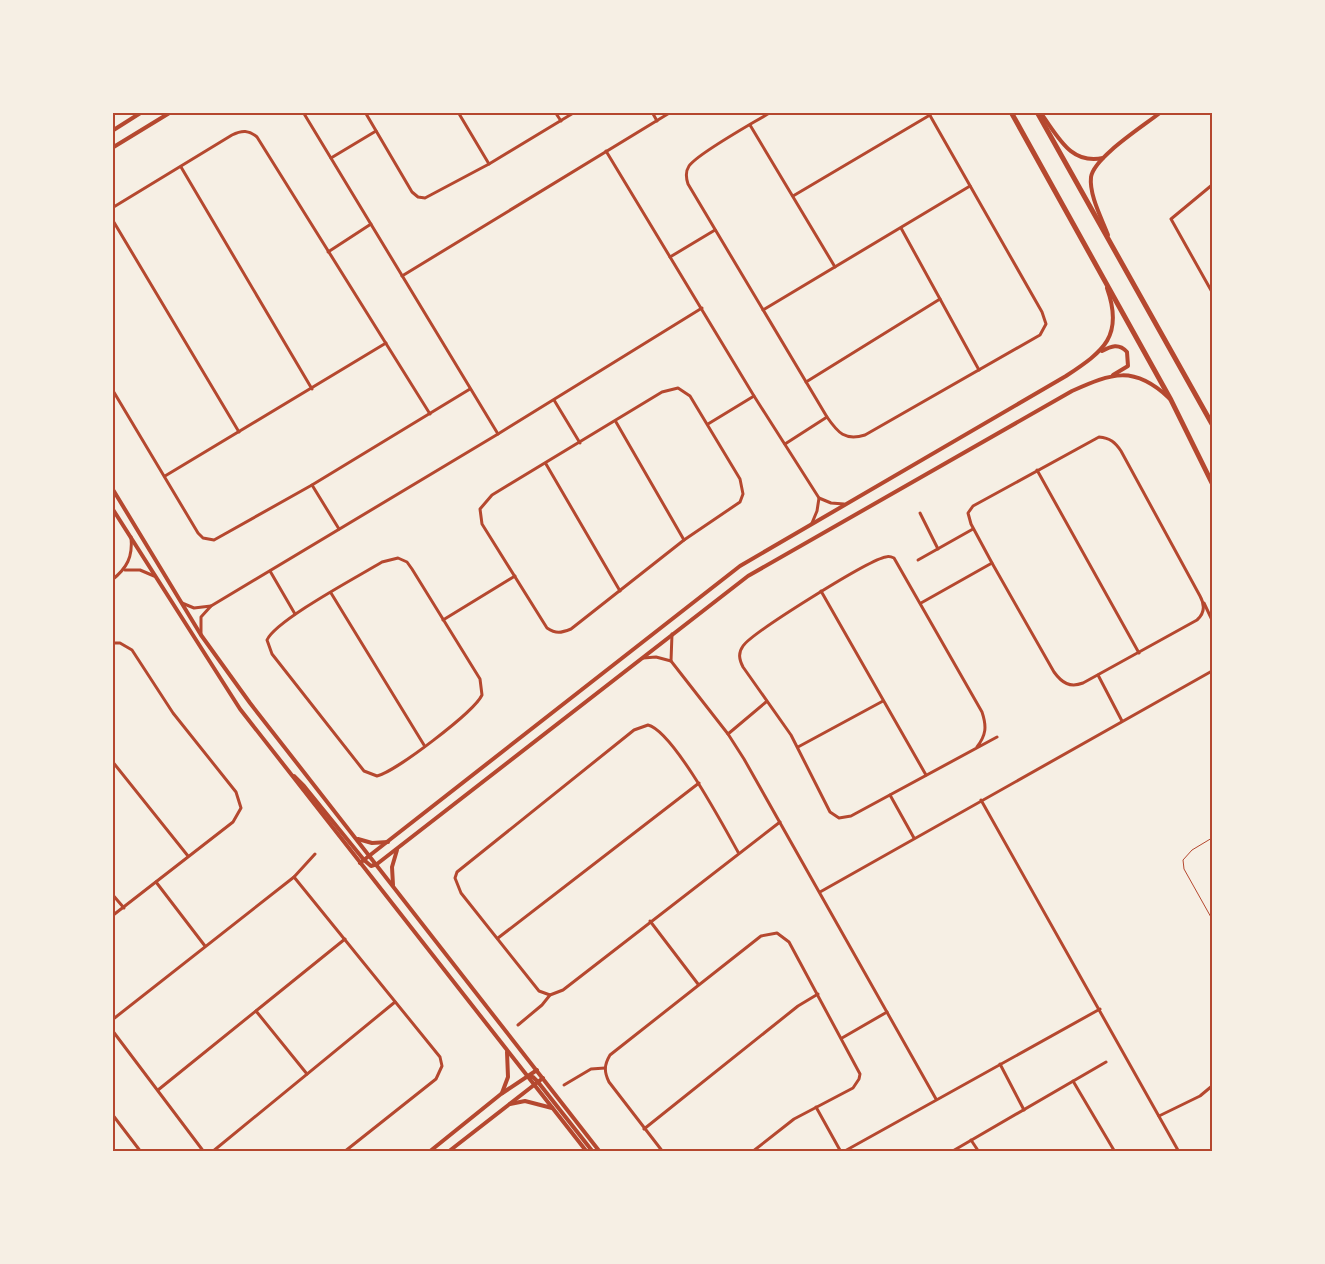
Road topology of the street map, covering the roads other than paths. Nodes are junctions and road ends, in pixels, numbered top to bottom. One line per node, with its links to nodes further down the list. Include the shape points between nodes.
1 (132, 112): 16 (lane)
2 (142, 112): 16 (street)
3 (171, 112): 22 (street)
4 (303, 112): 24 (street)
5 (364, 112): 21 (street)
6 (458, 112): 26 (street)
7 (555, 112): 17 (street)
8 (575, 112): 17 (street)
9 (652, 112): 18 (street)
10 (671, 112): 18 (street)
11 (772, 112): 19 (street)
12 (1011, 112): 41 (main road)
13 (1038, 112): 25 (street, via 1077,157); 36 (main road)
14 (1161, 112): 25 (street)
15 (929, 114): 29 (street); 30 (street)
16 (134, 117): 20 (street)
17 (560, 121): 26 (street)
18 (657, 121): 23 (street)
19 (750, 125): 30 (street); 35 (street, via 696,158 687,170 688,184)
20 (112, 131)
21 (376, 131): 24 (street); 26 (street, via 405,183 418,197 433,195)
22 (112, 148)
23 (606, 151): 38 (street); 40 (street)
24 (331, 158): 33 (street)
25 (1103, 158): 36 (street, via 1093,171 1091,184)
26 (489, 164)
27 (181, 167): 31 (street); 37 (street, via 232,134 252,132); 52 (street)
28 (1212, 185): 42 (street, via 1171,219)
29 (970, 186): 34 (street); 48 (street, via 1046,324 1040,335)
30 (793, 196): 39 (street)
31 (112, 208)
32 (112, 219): 62 (street)
33 (371, 224): 37 (street); 40 (street)
34 (900, 228): 39 (street); 43 (street)
35 (715, 230): 38 (street); 45 (street)
36 (1112, 245): 61 (main road)
37 (328, 252): 46 (street)
38 (670, 257): 44 (street)
39 (835, 267): 45 (street)
40 (402, 276): 53 (street)
41 (1103, 276): 47 (street, via 1114,318 1111,336); 56 (main road)
42 (1212, 292)
43 (940, 299): 48 (street); 50 (street)
44 (702, 308): 54 (street); 55 (street)
45 (763, 310): 50 (street)
46 (386, 343): 52 (street); 57 (street)
47 (1100, 353): 49 (street, via 1115,346 1127,352 1128,366); 73 (street, via 1066,376)
48 (979, 370): 58 (street, via 865,435 843,436)
49 (1110, 376): 56 (street, via 1142,378); 99 (street, via 1072,391 760,568)
50 (806, 382): 58 (street)
51 (112, 389): 68 (street)
52 (312, 389): 62 (street)
53 (470, 389): 57 (street); 63 (street)
54 (754, 396): 60 (street); 65 (street)
55 (554, 400): 63 (street); 64 (street)
56 (1171, 400): 69 (main road)
57 (430, 414): 70 (street)
58 (827, 417): 65 (street)
59 (616, 422): 60 (street, via 662,392 678,388 690,396); 64 (street); 80 (street)
60 (708, 424): 80 (street, via 740,479 743,494 733,508)
61 (1212, 424)
62 (239, 432): 68 (street)
63 (498, 434): 77 (street)
64 (580, 443): 66 (street)
65 (785, 444): 72 (street)
66 (546, 464): 87 (street, via 492,495 480,509 482,524); 89 (street)
67 (1037, 470): 78 (street, via 973,506 968,513); 94 (street, via 1091,439 1108,438 1115,443); 102 (street)
68 (166, 476): 70 (street, via 198,533 209,540 219,538)
69 (1212, 483)
70 (312, 485): 77 (street)
71 (112, 488): 92 (street)
72 (819, 498): 73 (street, via 831,504); 76 (street)
73 (844, 504): 76 (street)
74 (112, 508): 79 (street)
75 (920, 513): 81 (street)
76 (812, 523): 124 (street, via 725,577)
77 (339, 529): 85 (street)
78 (973, 529): 81 (street); 83 (street)
79 (130, 536): 84 (street, via 131,554); 86 (street)
80 (684, 540): 89 (street)
81 (938, 549): 82 (street)
82 (918, 560)
83 (992, 564): 93 (street); 106 (street, via 1062,682 1072,686)
84 (124, 570): 86 (street, via 140,570); 88 (street)
85 (270, 571): 95 (street); 96 (street)
86 (154, 576): 130 (street, via 226,688 288,773)
87 (515, 576): 89 (street, via 546,628 558,634 571,629); 97 (street)
88 (112, 580)
89 (620, 591)
90 (821, 591): 93 (street, via 887,556 898,562); 107 (street); 108 (street, via 750,639 740,652 743,667)
91 (331, 593): 96 (street); 97 (street, via 382,562 398,558 407,562); 112 (street)
92 (182, 602): 95 (street, via 194,608); 100 (street)
93 (921, 603): 114 (street, via 982,712 986,728)
94 (1204, 603): 98 (street); 102 (street, via 1202,616 1197,620)
95 (211, 606): 100 (street, via 201,617)
96 (295, 614): 112 (street, via 270,633 268,647 364,771 370,776 385,774)
97 (444, 620): 112 (street, via 480,679 482,695 471,710)
98 (1212, 620)
99 (673, 633): 103 (street); 104 (street)
100 (201, 635): 121 (street)
101 (112, 643): 128 (street, via 120,643 132,650 181,724 240,799 241,808 233,822)
102 (1139, 652): 106 (street)
103 (641, 658): 104 (street); 125 (street)
104 (671, 661): 110 (street)
105 (1212, 671): 109 (street)
106 (1098, 675): 109 (street)
107 (883, 701): 113 (street); 116 (street)
108 (766, 702): 110 (street); 113 (street)
109 (1122, 721): 119 (street)
110 (728, 734): 120 (street)
111 (997, 737): 114 (street)
112 (424, 745)
113 (798, 746): 118 (street, via 834,816 851,816)
114 (978, 748): 116 (street)
115 (112, 761): 128 (street)
116 (926, 776): 118 (street)
117 (698, 783): 126 (street); 141 (street); 141 (street, via 661,732 648,725 640,727 461,867 455,878 461,893)
118 (890, 795): 122 (street)
119 (981, 800): 122 (street); 148 (street)
120 (780, 822): 126 (street); 135 (street)
121 (356, 838): 124 (street, via 372,843); 129 (street)
122 (914, 838): 135 (street)
123 (1212, 838): 139 (lane, via 1192,850 1183,860 1184,869)
124 (390, 841): 129 (street)
125 (398, 848): 131 (street); 134 (street, via 392,867)
126 (738, 852): 140 (street)
127 (315, 854): 132 (street)
128 (188, 856): 133 (street)
129 (370, 856): 130 (street); 131 (street)
130 (362, 862): 131 (street, via 371,866); 155 (street)
131 (377, 864): 134 (street)
132 (294, 877): 142 (street); 143 (street)
133 (156, 882): 137 (street); 143 (street)
134 (394, 886): 159 (street)
135 (820, 892): 150 (street)
136 (112, 894): 137 (street)
137 (124, 908): 138 (street)
138 (112, 916)
139 (1212, 919)
140 (650, 921): 144 (street); 146 (street, via 563,990)
141 (498, 938): 146 (street, via 539,990)
142 (344, 939): 147 (street); 149 (street)
143 (205, 946): 151 (street)
144 (698, 984): 145 (street, via 761,936 777,933 789,942); 158 (street, via 610,1055)
145 (818, 994): 154 (street); 177 (street, via 798,1006)
146 (550, 995): 152 (street)
147 (396, 1002): 160 (street); 182 (street, via 440,1057 441,1073)
148 (1100, 1009): 157 (street); 176 (street)
149 (256, 1011): 160 (street); 168 (street)
150 (887, 1012): 154 (street); 170 (street)
151 (112, 1020)
152 (518, 1025)
153 (112, 1030): 168 (street)
154 (842, 1038): 172 (street, via 859,1068 859,1079 853,1088)
155 (506, 1049): 161 (street); 169 (street, via 508,1077)
156 (1106, 1062): 164 (street)
157 (1000, 1064): 170 (street); 174 (street)
158 (604, 1068): 166 (street, via 591,1069); 177 (street, via 608,1082)
159 (537, 1070): 161 (street); 162 (street)
160 (307, 1074): 181 (street)
161 (527, 1077): 163 (street); 165 (street); 169 (street)
162 (543, 1078): 163 (street); 187 (street)
163 (538, 1082): 165 (street); 186 (street)
164 (1073, 1082): 174 (street); 193 (street)
165 (534, 1085): 171 (street); 173 (street)
166 (564, 1085)
167 (1212, 1086): 176 (street, via 1200,1096)
168 (158, 1090): 180 (street)
169 (501, 1094): 183 (street)
170 (936, 1099): 190 (street)
171 (508, 1104): 173 (street, via 525,1100); 184 (street)
172 (816, 1107): 189 (street, via 775,1132); 190 (street)
173 (553, 1109): 185 (street)
174 (1024, 1110): 178 (street)
175 (112, 1114): 179 (street)
176 (1159, 1116): 194 (street)
177 (644, 1129): 188 (street)
178 (971, 1140): 191 (street); 192 (street)
179 (141, 1152)
180 (204, 1152)
181 (212, 1152)
182 (344, 1152)
183 (429, 1152)
184 (448, 1152)
185 (587, 1152)
186 (593, 1152)
187 (600, 1152)
188 (663, 1152)
189 (752, 1152)
190 (842, 1152)
191 (951, 1152)
192 (980, 1152)
193 (1116, 1152)
194 (1179, 1152)

